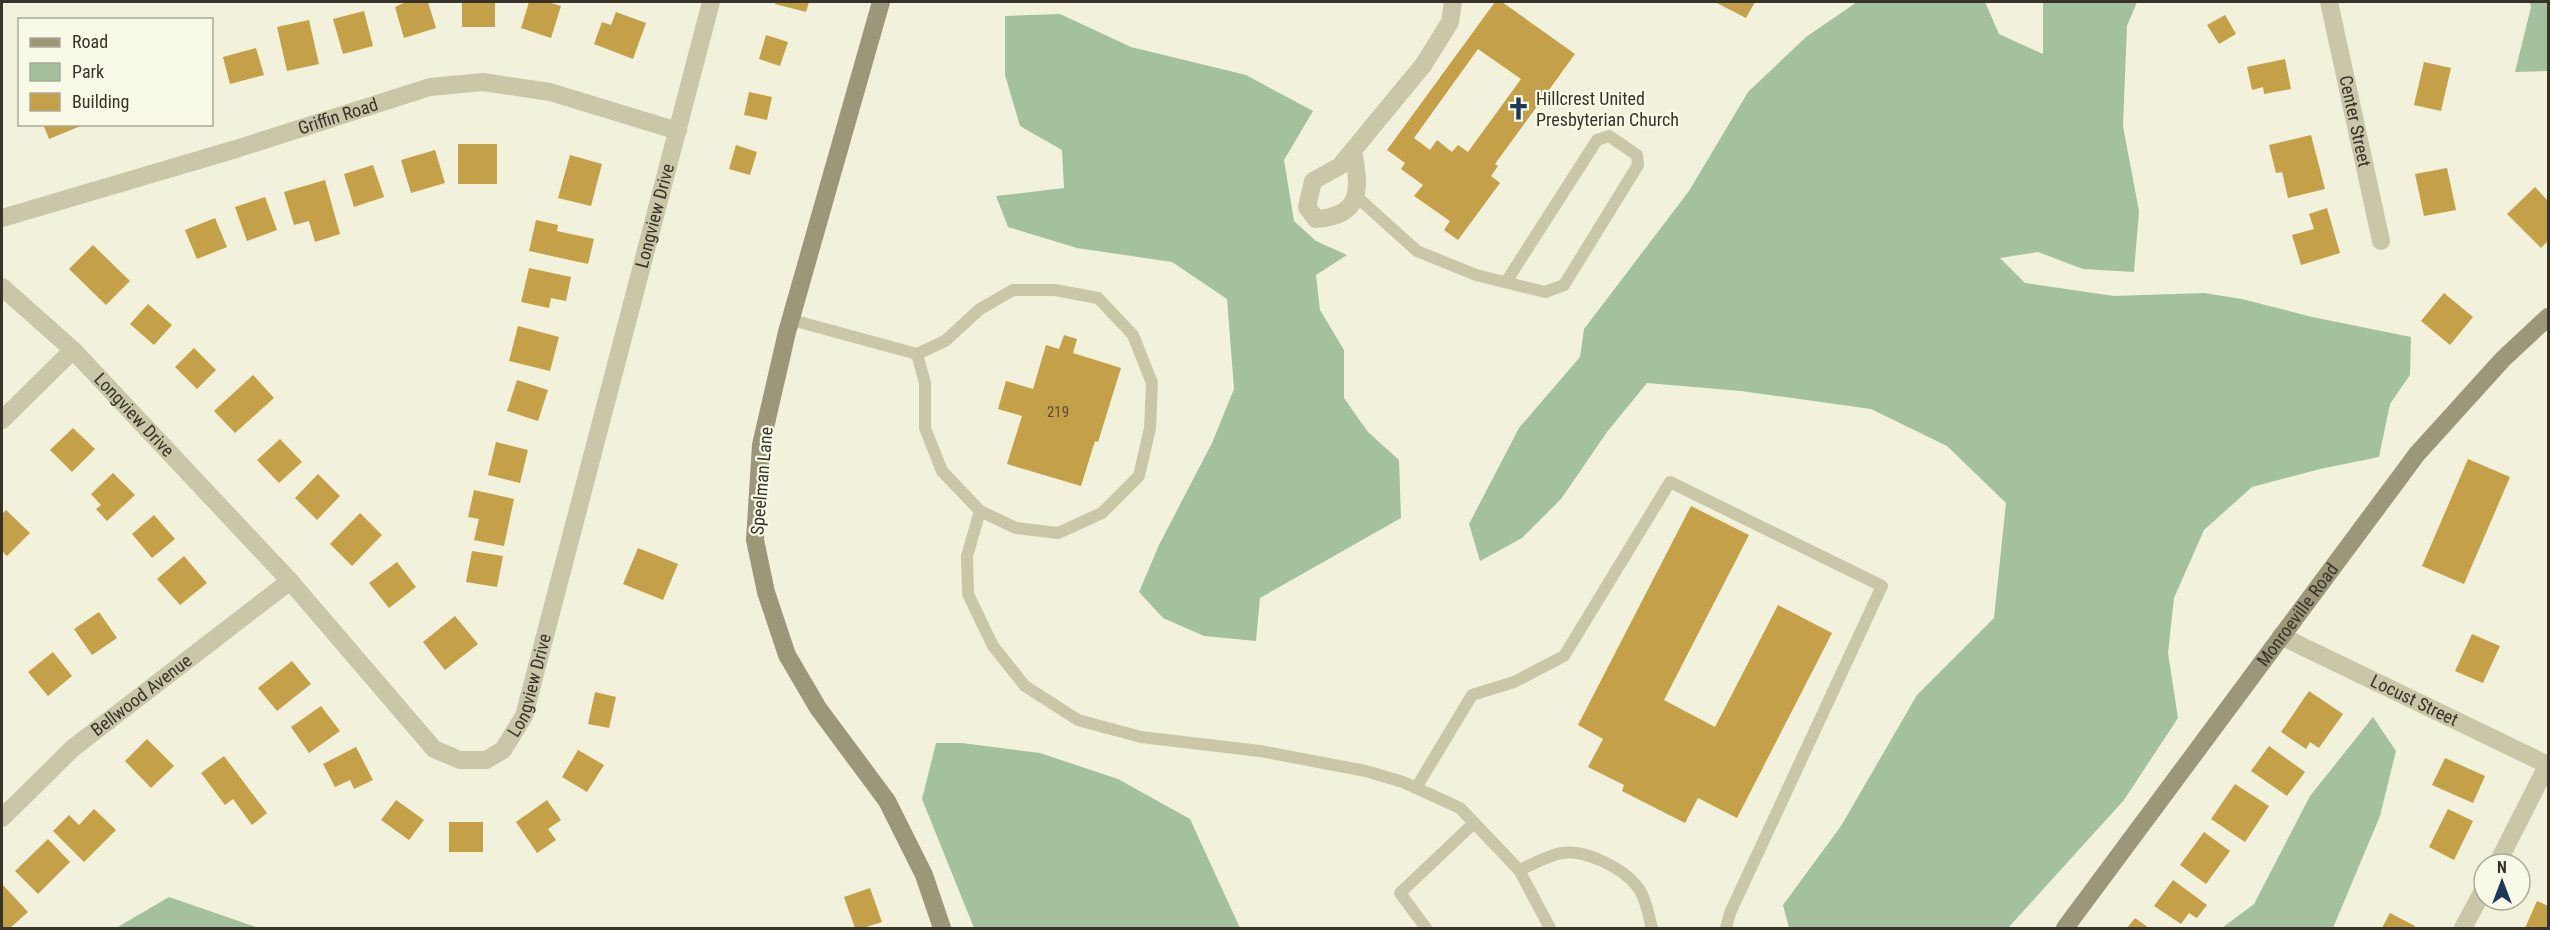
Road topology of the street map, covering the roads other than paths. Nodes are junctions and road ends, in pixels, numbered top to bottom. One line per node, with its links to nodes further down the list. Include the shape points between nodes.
1 (711, 2): 5 (street, Longview Drive)
2 (881, 2): 13 (street, Speelman Lane)
3 (1453, 2): 6 (street, via 1450,22 1424,64)
4 (2329, 2): 9 (street, Center Street)
5 (678, 131): 8 (street, Griffin Road, via 550,92 483,82 430,87); 18 (street, Longview Drive, via 524,716 503,750 486,760 460,760 434,749)
6 (1353, 151): 7 (street, via 1359,180); 7 (street, via 1340,166 1313,181 1307,207 1316,219 1327,219 1349,207)
7 (1357, 197): 10 (lane, via 1417,251 1476,275)
8 (2, 218)
9 (2382, 241)
10 (1506, 282): 10 (lane, via 1597,140 1609,136 1637,155 1638,165 1563,285 1545,292)
11 (2, 287): 14 (street, Longview Drive)
12 (2548, 317): 19 (street, Monroeville Road, via 2503,358 2417,454)
13 (792, 320): 15 (lane); 27 (street, Speelman Lane, via 761,445 755,540 766,592 787,655 818,708 887,801 924,875)
14 (72, 350): 16 (street); 18 (street, Longview Drive)
15 (917, 354): 17 (lane, via 925,383 926,428 942,471); 17 (lane, via 945,340 980,309 1013,290 1055,290 1098,298 1133,335 1152,383 1150,428 1139,476 1102,513 1058,533 1016,528)
16 (2, 420)
17 (980, 511): 21 (lane, via 967,556 968,594 993,646 1025,686 1078,720 1141,737 1260,751 1366,771)
18 (290, 581): 22 (street, Bellwood Avenue, via 73,748)
19 (2281, 636): 20 (street, Locust Street); 32 (street, Monroeville Road)
20 (2548, 765): 24 (street)
21 (1416, 788): 23 (lane, via 1460,808); 31 (lane, via 1472,695 1514,682 1564,656 1670,482 1882,586)
22 (2, 818)
23 (1474, 824): 25 (lane); 28 (lane, via 1400,893)
24 (2503, 852)
25 (1519, 870): 29 (lane); 30 (lane, via 1562,853 1590,856 1614,866 1636,885)
26 (2472, 911): 33 (street)
27 (942, 928)
28 (1426, 928)
29 (1550, 928)
30 (1652, 928)
31 (1725, 928)
32 (2065, 928)
33 (2463, 928)

